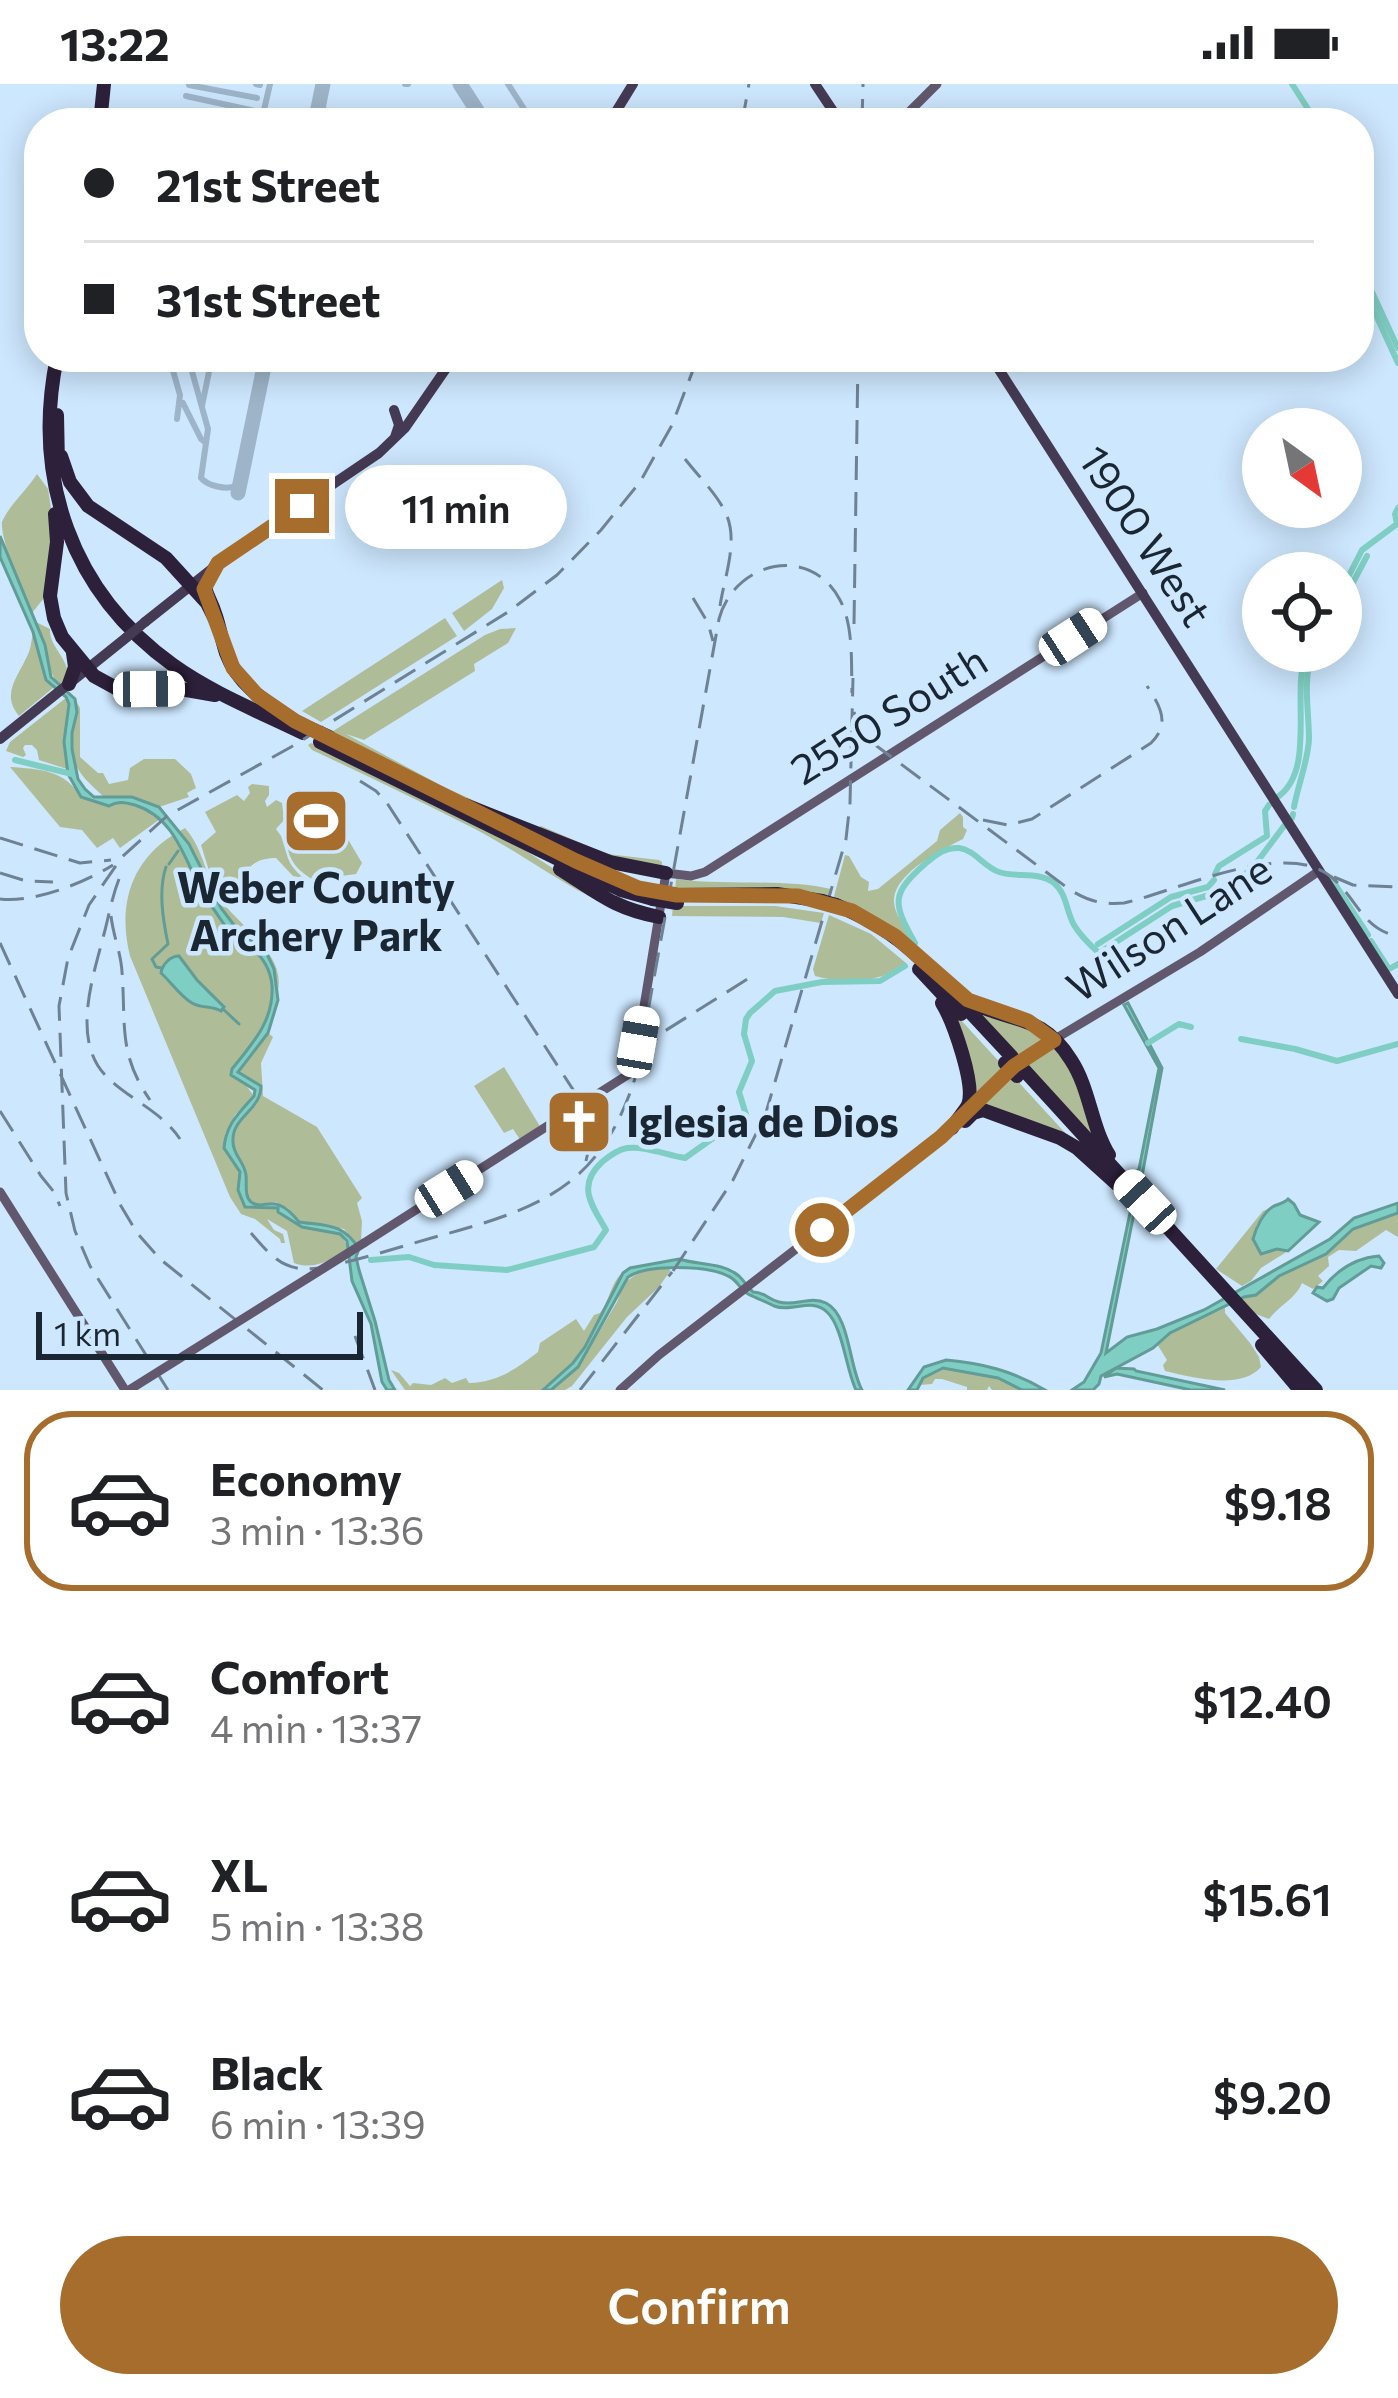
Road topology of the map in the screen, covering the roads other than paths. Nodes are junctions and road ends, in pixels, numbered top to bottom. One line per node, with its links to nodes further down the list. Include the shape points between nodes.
1 (937, 84): 2 (main road)
2 (913, 108)
3 (55, 372): 9 (highway)
4 (64, 372): 9 (highway)
5 (446, 372): 7 (main road)
6 (1001, 372): 12 (main road, 1900 West)
7 (407, 424): 8 (main road); 8 (main road, via 406,436)
8 (393, 441): 10 (main road)
9 (53, 448): 11 (highway, via 88,506); 14 (highway, via 58,535 50,596); 17 (highway, via 69,535 109,603 170,663); 18 (highway, via 77,535 130,618 185,664)
10 (216, 565): 11 (highway); 13 (highway, via 204,589)
11 (186, 579): 13 (highway); 15 (main road, bridge)
12 (1142, 593): 21 (main road, 1900 West); 22 (main road, 2550 South, via 705,872)
13 (216, 621): 18 (highway, via 244,682)
14 (71, 649): 15 (highway); 16 (highway)
15 (90, 673): 16 (highway); 17 (highway, via 124,690 188,689)
16 (69, 684): 19 (main road)
17 (240, 701): 18 (highway)
18 (302, 727): 20 (highway, bridge)
19 (0, 742)
20 (464, 809): 22 (highway, via 610,862); 23 (highway, bridge, via 654,895 777,894); 24 (highway, via 614,905)
21 (1318, 871): 27 (main road, 1900 West); 28 (main road, Wilson Lane)
22 (666, 873): 24 (main road)
23 (828, 907): 25 (highway); 26 (highway, via 883,927)
24 (659, 916): 40 (main road, bridge, via 625,1079)
25 (902, 952): 29 (highway); 31 (highway, via 947,1012)
26 (926, 965): 28 (highway, via 968,1000); 29 (highway)
27 (1398, 994)
28 (1060, 1036): 32 (main road, Wilson Lane); 37 (highway, via 1106,1150)
29 (1008, 1060): 30 (highway)
30 (1021, 1073): 35 (highway); 37 (highway)
31 (967, 1078): 32 (highway); 34 (highway, via 968,1102)
32 (979, 1100): 33 (highway); 34 (main road, Wilson Lane)
33 (994, 1113): 34 (highway, via 978,1111); 35 (highway, via 1064,1140)
34 (952, 1128): 41 (main road, Wilson Lane)
35 (1119, 1186): 38 (highway)
36 (0, 1192): 40 (main road)
37 (1145, 1202): 38 (highway)
38 (1222, 1292): 39 (highway)
39 (1235, 1306): 42 (highway); 42 (highway)
40 (125, 1390)
41 (620, 1390)
42 (1311, 1390)

